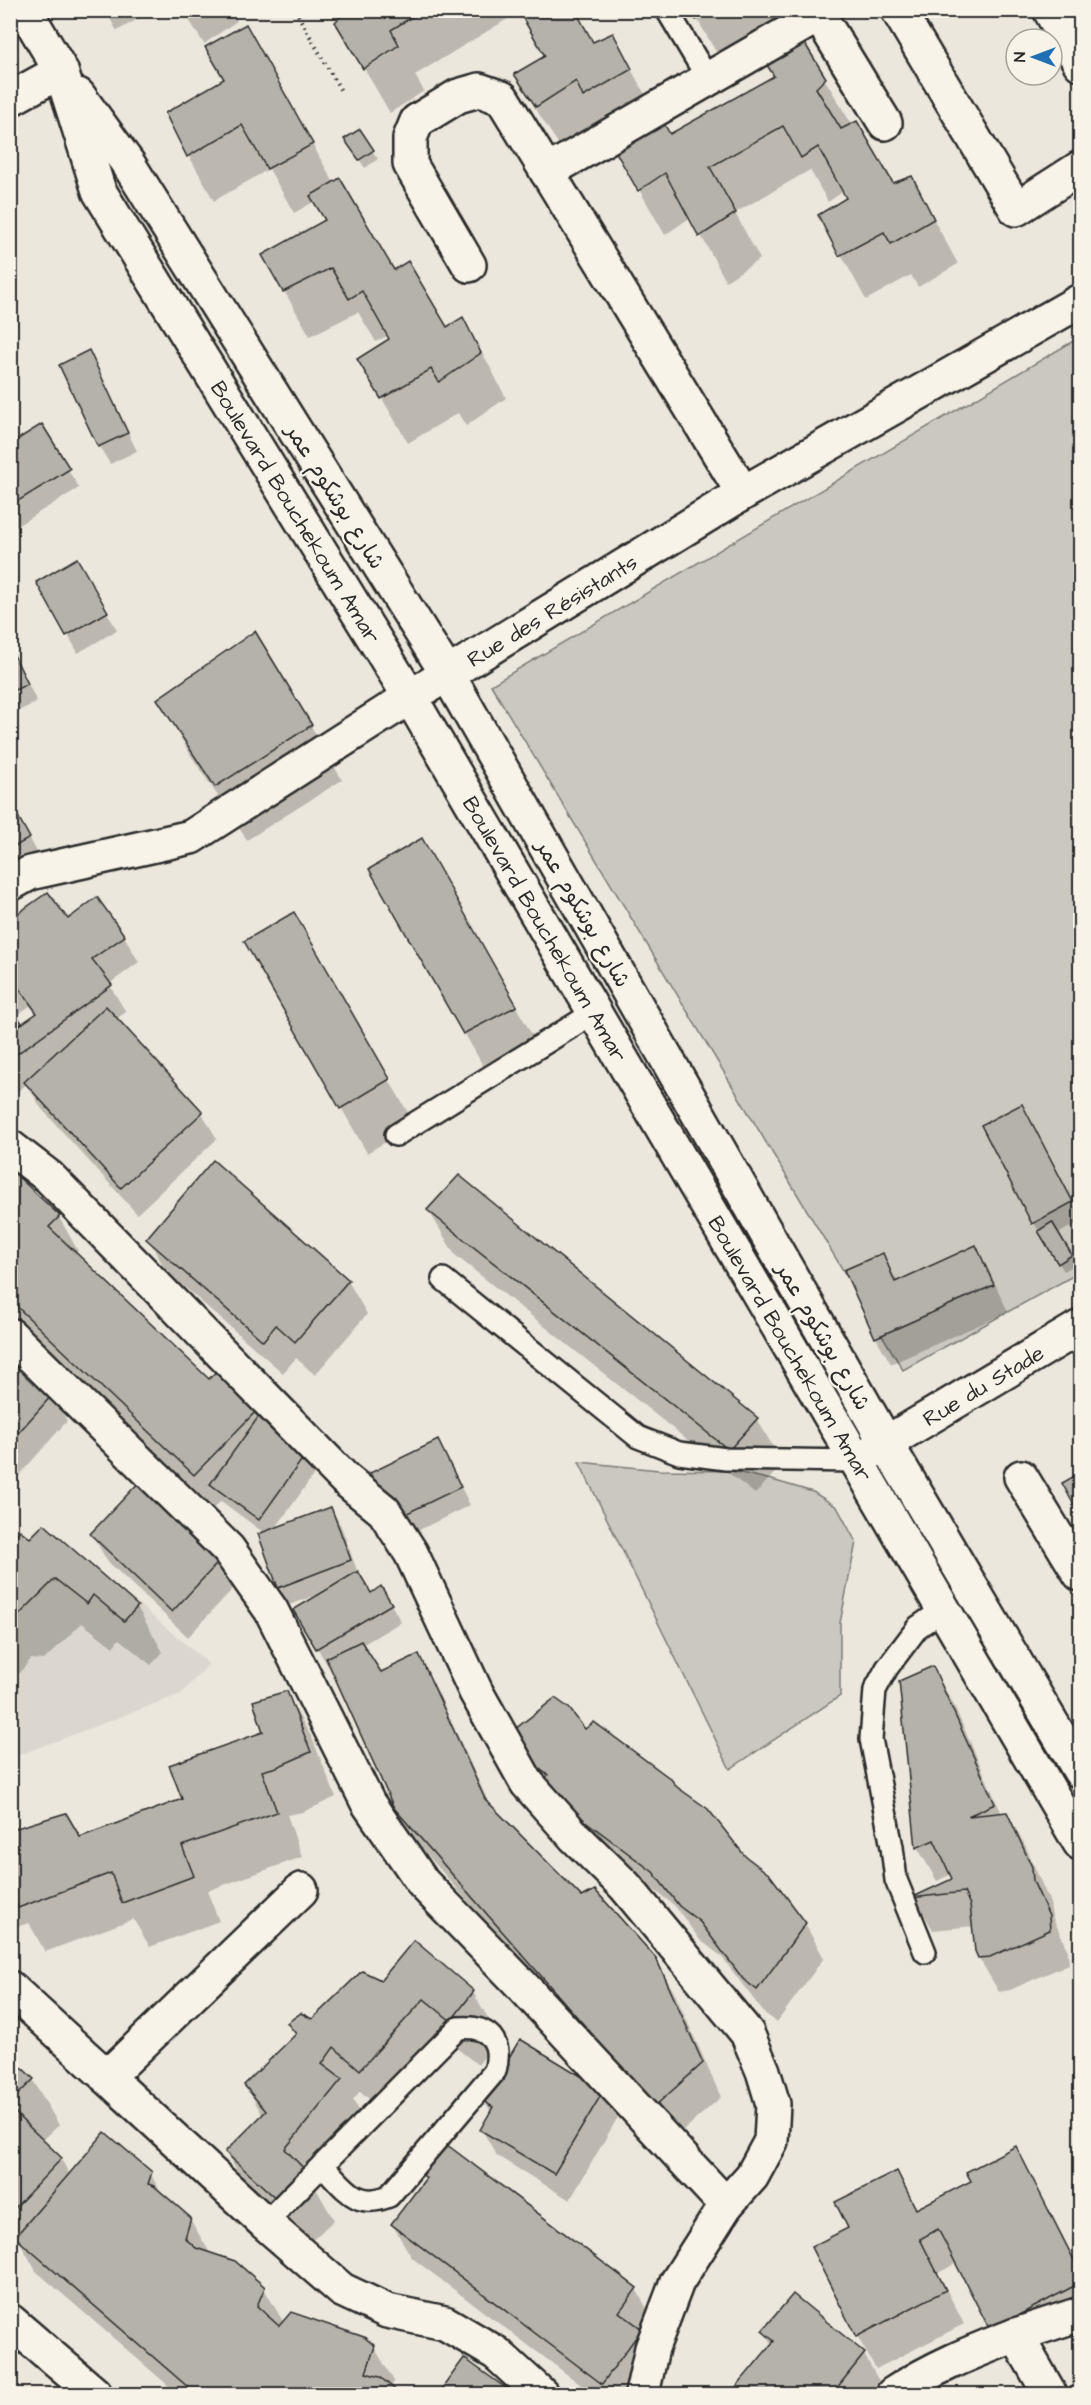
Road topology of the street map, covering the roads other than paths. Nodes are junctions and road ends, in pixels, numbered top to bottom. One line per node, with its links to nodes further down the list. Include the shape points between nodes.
1 (26, 10): 6 (street, Boulevard Bouchekoum Amar)
2 (667, 10): 7 (lane)
3 (898, 10): 10 (street, via 1016,209)
4 (1050, 10): 5 (street)
5 (1080, 63)
6 (61, 71): 8 (street); 15 (street, شارع بوشكوم عمر, via 129,165); 16 (street, Boulevard Bouchekoum Amar, via 99,191)
7 (708, 79): 9 (street, via 819,15); 11 (street)
8 (10, 99)
9 (885, 123)
10 (1080, 168)
11 (547, 172): 12 (street, via 502,98 479,90 458,96 417,121 410,138 410,164); 14 (street)
12 (469, 265)
13 (1080, 301): 14 (street, Rue des Résistants)
14 (743, 493): 15 (street, Rue des Résistants)
15 (448, 675): 16 (street, Rue des Résistants); 24 (street, شارع بوشكوم عمر)
16 (410, 697): 17 (street, Rue des Résistants, via 191,837 30,873); 18 (street, Boulevard Bouchekoum Amar)
17 (10, 884)
18 (595, 1012): 19 (lane); 25 (street, Boulevard Bouchekoum Amar)
19 (396, 1135)
20 (10, 1147): 36 (street, via 49,1177 345,1479 384,1511 411,1553 476,1692 527,1783 625,1886 747,2033 773,2104 771,2141 752,2176)
21 (443, 1279): 25 (lane, via 638,1437 679,1453 726,1459)
22 (1080, 1327): 24 (street, Rue du Stade)
23 (10, 1335): 36 (street, via 228,1549 271,1610 368,1803 423,1883)
24 (885, 1443): 25 (street, Rue du Stade); 29 (street, شارع بوشكوم عمر)
25 (856, 1461): 28 (street, Boulevard Bouchekoum Amar)
26 (1021, 1477): 27 (street)
27 (1080, 1574)
28 (944, 1609): 30 (street, Boulevard Bouchekoum Amar); 32 (lane, via 918,1627 887,1668 875,1690 871,1739 896,1880)
29 (1080, 1772)
30 (1080, 1843)
31 (302, 1890): 34 (street)
32 (925, 1952)
33 (10, 1988): 34 (street)
34 (107, 2077): 37 (street)
35 (322, 2165): 35 (lane, via 358,2200 375,2202 389,2196 495,2071 499,2058 487,2033 481,2028 458,2028); 37 (lane)
36 (726, 2205): 43 (street, via 677,2282 652,2348)
37 (265, 2223): 42 (street, via 342,2290 387,2311 445,2323 496,2352)
38 (1080, 2314): 40 (street)
39 (10, 2321): 41 (street)
40 (1016, 2335): 44 (street, via 923,2374); 45 (street)
41 (95, 2394)
42 (541, 2394)
43 (642, 2394)
44 (893, 2394)
45 (1050, 2394)

